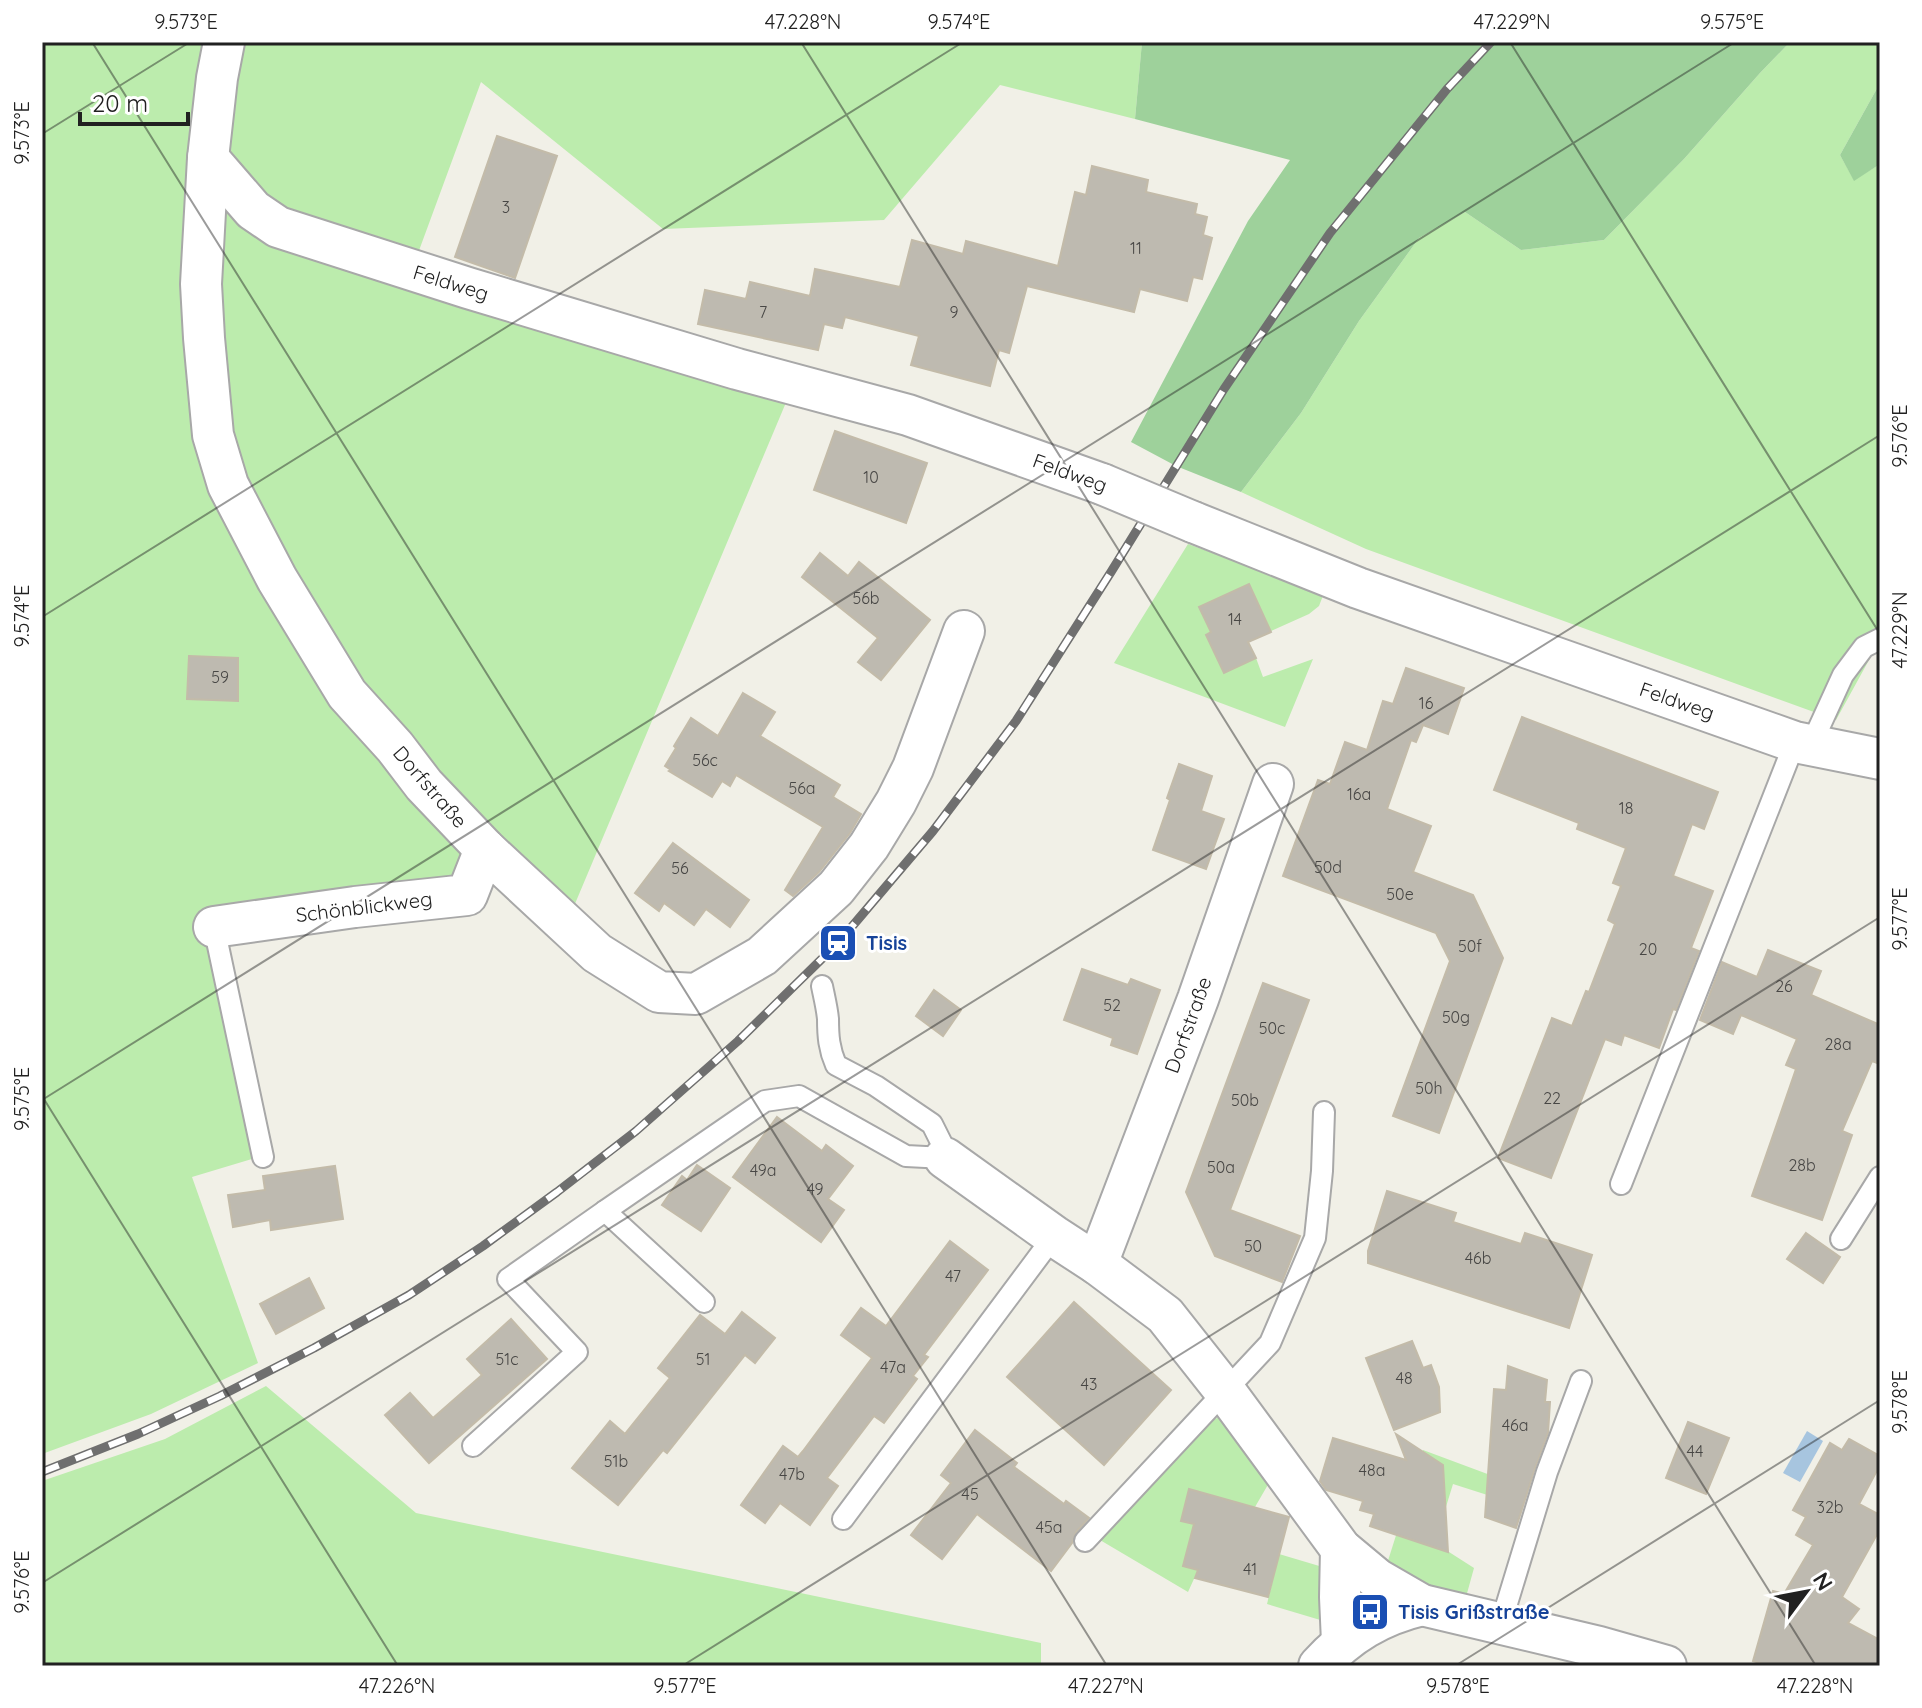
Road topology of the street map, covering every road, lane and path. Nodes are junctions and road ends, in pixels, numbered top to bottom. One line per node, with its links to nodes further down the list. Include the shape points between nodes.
1 (224, 42): 2 (street, Dorfstraße)
2 (208, 158): 3 (street, Feldweg); 4 (street, Dorfstraße)
3 (253, 210): 4 (street); 7 (street, Feldweg, bridge, via 278,227 483,293 908,415 1102,484 1358,588)
4 (202, 247): 10 (street, Dorfstraße, via 209,399 228,485 283,590 347,694)
5 (964, 631): 10 (street, Dorfstraße, via 913,768 869,846 836,888 762,956 696,994 659,992 597,953)
6 (1880, 639): 7 (lane, via 1864,647 1843,675)
7 (1803, 744): 8 (street, Feldweg); 17 (lane)
8 (1880, 759)
9 (1273, 784): 21 (street, Dorfstraße)
10 (485, 849): 11 (street, Schönblickweg, via 467,895)
11 (214, 927): 14 (lane)
12 (822, 986): 15 (lane, via 829,1049 836,1065 932,1124)
13 (1324, 1112): 24 (lane, via 1315,1238 1270,1343)
14 (263, 1157)
15 (945, 1158): 18 (lane, via 906,1156 799,1096 765,1101); 19 (street)
16 (1880, 1177): 20 (lane)
17 (1621, 1184)
18 (605, 1211): 22 (lane); 25 (lane, via 508,1279 577,1352)
19 (1054, 1236): 21 (street); 26 (lane)
20 (1841, 1239)
21 (1097, 1264): 24 (street, via 1165,1315)
22 (704, 1302)
23 (1581, 1381): 30 (lane)
24 (1225, 1391): 27 (lane); 28 (street)
25 (473, 1446)
26 (843, 1519)
27 (1085, 1541)
28 (1341, 1549): 29 (street, via 1377,1579); 31 (street)
29 (1422, 1605): 30 (street); 31 (street, via 1374,1623)
30 (1501, 1623): 32 (street)
31 (1331, 1654)
32 (1666, 1666)

